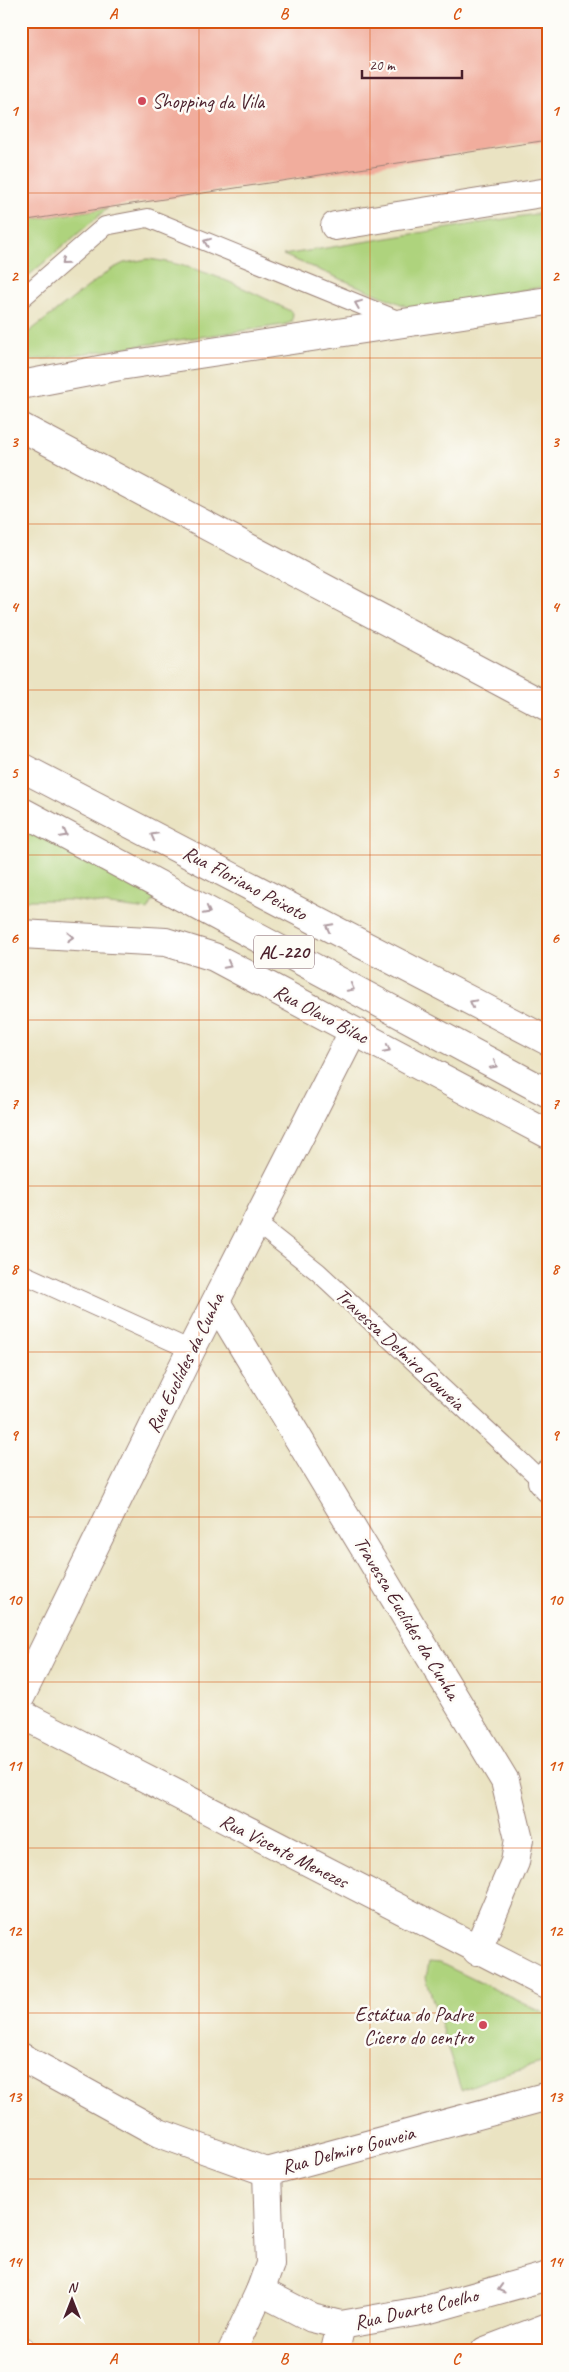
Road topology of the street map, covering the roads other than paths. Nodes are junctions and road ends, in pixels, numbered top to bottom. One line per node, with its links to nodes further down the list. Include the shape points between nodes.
1 (548, 192): 2 (main road)
2 (335, 226)
3 (21, 299): 5 (lane, one-way to 3, via 148,218 106,226)
4 (548, 301): 5 (main road)
5 (403, 322): 6 (main road, via 120,366)
6 (21, 385)
7 (21, 427): 8 (main road)
8 (548, 707)
9 (21, 767): 13 (main road, Rua Floriano Peixoto / AL-220, one-way to 9)
10 (21, 811): 14 (main road, AL-220 / AL-220, one-way to 14)
11 (21, 934): 12 (main road, Rua Olavo Bilac, one-way to 12, via 166,942 214,957)
12 (353, 1032): 15 (main road, Rua Olavo Bilac, one-way to 15); 16 (main road, Rua Euclides da Cunha)
13 (548, 1041)
14 (548, 1093)
15 (548, 1134)
16 (255, 1222): 18 (main road, Rua Euclides da Cunha); 20 (lane, Travessa Delmiro Gouveia, via 318,1272)
17 (21, 1273): 19 (lane)
18 (216, 1302): 19 (main road, Rua Euclides da Cunha); 23 (main road, Travessa Euclides da Cunha, via 505,1781 519,1839 515,1862)
19 (191, 1350): 21 (main road, Rua Euclides da Cunha)
20 (546, 1481)
21 (21, 1696)
22 (21, 1714): 23 (main road, Rua Vicente Menezes)
23 (477, 1951): 24 (main road, Rua Vicente Menezes)
24 (548, 1985)
25 (21, 2057): 27 (main road, Rua Delmiro Gouveia, via 159,2133)
26 (548, 2096): 27 (main road, Rua Delmiro Gouveia)
27 (267, 2172): 29 (main road, via 270,2264)
28 (548, 2276): 31 (main road, Rua Duarte Coelho, one-way to 31)
29 (260, 2290): 31 (main road, Rua Duarte Coelho, via 312,2318); 32 (main road)
30 (548, 2327): 33 (main road)
31 (338, 2338)
32 (232, 2351)
33 (485, 2351)

